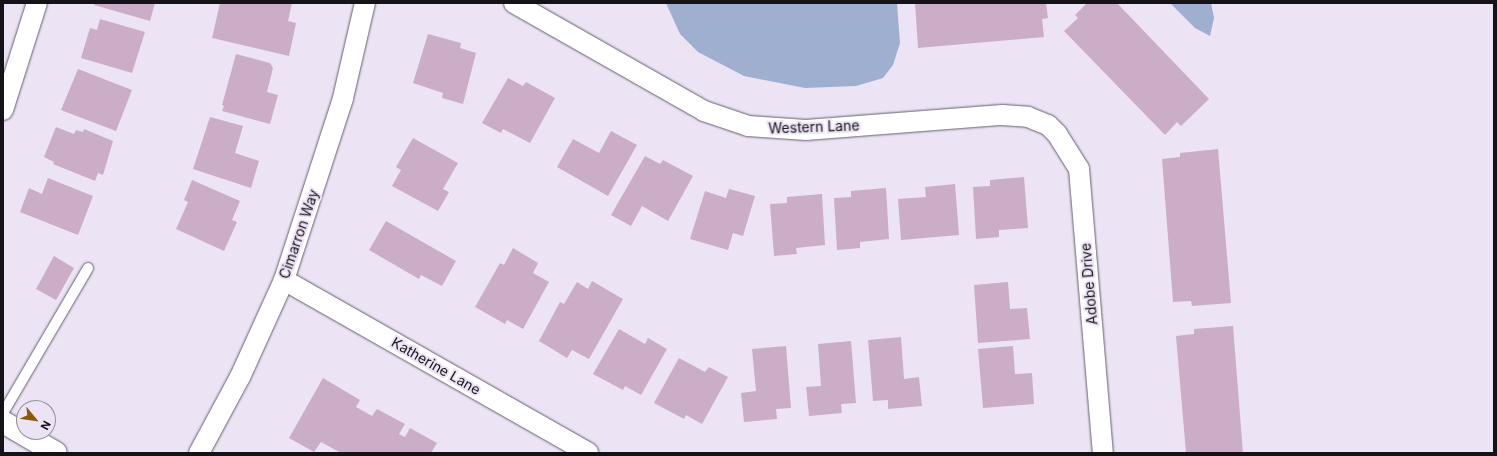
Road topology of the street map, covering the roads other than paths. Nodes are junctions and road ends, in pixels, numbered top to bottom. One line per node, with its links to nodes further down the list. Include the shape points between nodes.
1 (37, 3): 4 (street)
2 (365, 3): 7 (street, Cimarron Way, via 343,98)
3 (514, 3): 5 (street, Western Lane, via 704,111 748,126 806,130 1002,115 1028,117)
4 (3, 106)
5 (1048, 125): 13 (street, Adobe Drive, via 1057,134 1079,169)
6 (88, 268): 8 (lane)
7 (284, 280): 11 (street, Cimarron Way, via 240,377); 12 (street, Katherine Lane)
8 (3, 413)
9 (3, 422): 10 (street)
10 (56, 453)
11 (199, 453)
12 (588, 453)
13 (1103, 453)

